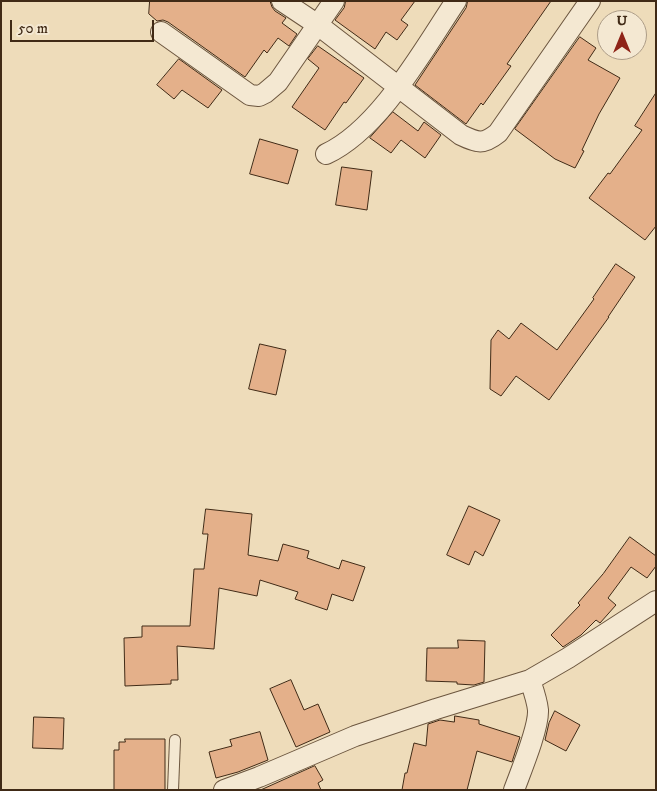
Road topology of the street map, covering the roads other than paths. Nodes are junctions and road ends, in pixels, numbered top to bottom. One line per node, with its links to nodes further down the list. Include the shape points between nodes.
1 (282, 1): 5 (street)
2 (334, 1): 5 (street)
3 (456, 1): 7 (street)
4 (590, 1): 7 (street, via 498,133 488,141 472,141 461,135)
5 (318, 25): 6 (street, via 278,82 259,96 250,95); 7 (street)
6 (161, 32)
7 (398, 87): 8 (street, via 351,140)
8 (326, 154)
9 (656, 601): 10 (street)
10 (538, 675): 12 (street, via 355,736); 15 (street, via 536,728)
11 (175, 740): 13 (lane)
12 (262, 784): 14 (street)
13 (173, 790)
14 (224, 790)
15 (514, 790)

